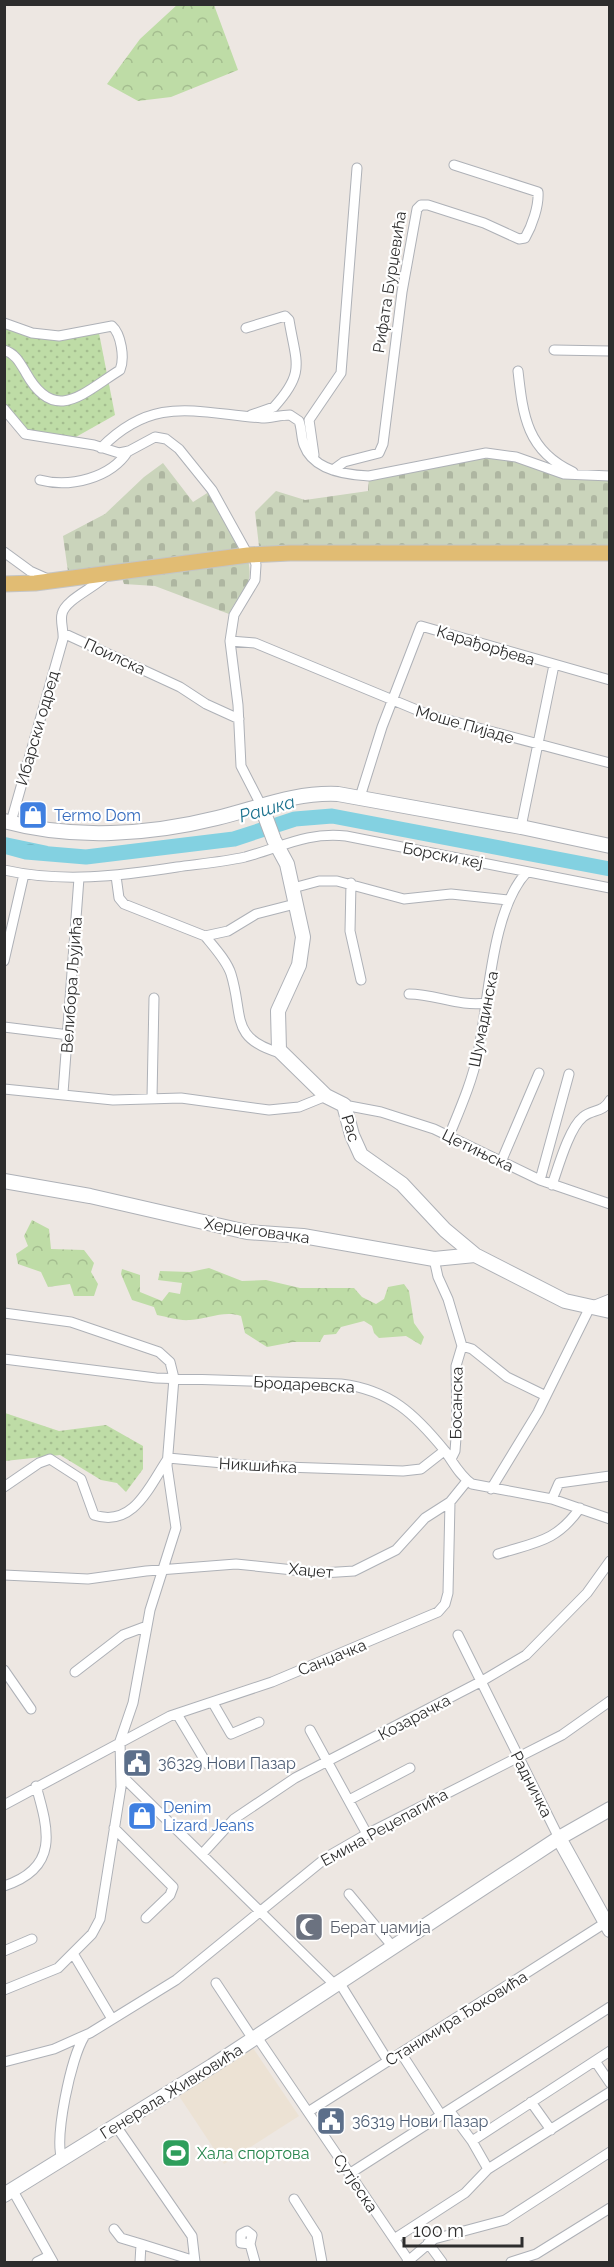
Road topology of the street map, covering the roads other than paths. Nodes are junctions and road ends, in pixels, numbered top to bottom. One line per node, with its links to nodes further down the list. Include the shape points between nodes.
1 (454, 165): 14 (street, Рифата Бурџевића, via 537,192 529,232 519,239 484,222 428,206 417,209 383,444 379,453 344,462)
2 (357, 168): 13 (street, via 341,373 309,420)
3 (4, 323): 5 (street, via 32,333 64,336 109,325 117,330 123,357 120,370 69,401 55,401 41,395 15,355)
4 (246, 328): 10 (street, via 285,316 297,360 293,384 276,405)
5 (4, 350)
6 (554, 350): 7 (street)
7 (609, 351)
8 (518, 371): 15 (street, via 526,426 547,458)
9 (4, 409): 11 (street, via 25,434)
10 (248, 416): 11 (street, via 211,411 151,413 132,422); 13 (street, via 295,417 304,444)
11 (101, 448): 12 (street)
12 (128, 451): 17 (street, via 121,463 110,470 64,483); 20 (street, via 155,437 176,446 212,490)
13 (314, 458): 14 (street)
14 (333, 470): 15 (street, via 369,476 486,453 516,457)
15 (576, 476): 16 (street)
16 (609, 476)
17 (40, 480)
18 (4, 552): 22 (street, via 30,571)
19 (609, 553): 20 (main road)
20 (251, 555): 21 (main road); 25 (street, via 256,565 255,580 234,615)
21 (108, 573): 22 (main road); 24 (street, Поилска, via 65,608)
22 (55, 581): 23 (main road)
23 (4, 584)
24 (63, 633): 30 (street, Поилска); 35 (street, Ибарски одред)
25 (230, 641): 28 (street, Моше Пијаде, via 255,644); 30 (street)
26 (554, 665): 27 (street, Карађорђева); 28 (street, Карађорђева, via 424,626 418,630); 29 (street, Карађорђева)
27 (609, 680)
28 (392, 702): 31 (street, Моше Пијаде); 33 (street)
29 (545, 706): 31 (street, Моше Пијаде)
30 (239, 719): 34 (street, via 241,766)
31 (537, 745): 32 (street, Моше Пијаде); 36 (street, Моше Пијаде)
32 (609, 763)
33 (360, 796): 34 (street, via 315,793); 36 (street)
34 (263, 809): 35 (street, via 206,821 103,833 64,832); 37 (street)
35 (8, 822)
36 (521, 827): 38 (street)
37 (276, 842): 40 (street, Борски кеј, via 336,835); 42 (street, Борски кеј, via 238,858); 45 (street)
38 (609, 846)
39 (4, 870): 41 (street, Борски кеј)
40 (528, 872): 46 (street, Борски кеј); 47 (street, Шумадинска)
41 (24, 874): 43 (street, Борски кеј); 50 (street)
42 (116, 876): 43 (street, Борски кеј); 49 (street, via 119,898 124,904)
43 (79, 878): 56 (street, Велибора Љујића)
44 (351, 883): 45 (street, via 319,881); 47 (street, via 404,899 451,894); 51 (street, via 350,931)
45 (293, 888): 48 (street)
46 (609, 888)
47 (508, 900): 54 (street, Шумадинска)
48 (295, 904): 49 (street, via 256,914 228,931); 57 (street, via 303,951 278,1011)
49 (205, 936): 57 (street, Рас, via 230,972 243,1032 258,1045)
50 (4, 961)
51 (362, 980)
52 (409, 994): 54 (street, via 428,994 473,1005)
53 (154, 998): 63 (street)
54 (486, 1003): 66 (street, Шумадинска, via 474,1071)
55 (4, 1027): 56 (street)
56 (69, 1035): 61 (street, Велибора Љујића)
57 (280, 1053): 62 (street, Рас)
58 (539, 1073): 67 (street)
59 (569, 1074): 68 (street)
60 (4, 1089): 61 (street)
61 (63, 1093): 63 (street, via 113,1100)
62 (326, 1096): 63 (street, via 278,1110); 65 (street, Рас)
63 (152, 1098)
64 (609, 1100): 70 (street, via 604,1108 579,1122)
65 (344, 1105): 66 (street, Цетињска, via 388,1114); 72 (street, Рас, via 361,1155 402,1184)
66 (449, 1136): 67 (street, Цетињска)
67 (501, 1162): 68 (street, Цетињска)
68 (540, 1180): 70 (street, Цетињска)
69 (4, 1181): 73 (street, Херцеговачка, via 100,1198 233,1230 303,1236)
70 (552, 1185): 71 (street, Цетињска)
71 (609, 1204)
72 (475, 1255): 73 (street, Херцеговачка); 75 (street, via 565,1301)
73 (434, 1259): 78 (street, Босанска)
74 (609, 1299): 75 (street)
75 (590, 1307): 76 (street); 81 (street)
76 (609, 1311)
77 (4, 1313): 80 (street, via 71,1323 159,1352 170,1362)
78 (462, 1346): 81 (street, Босанска, via 472,1349 507,1377); 84 (street, Босанска, via 456,1366 457,1430)
79 (4, 1359): 80 (street, Бродаревска)
80 (174, 1378): 82 (street, Бродаревска, via 363,1387 393,1400); 83 (street)
81 (546, 1396): 88 (street)
82 (444, 1450): 83 (street, Никшићка, via 421,1469 403,1472); 84 (street, Бродаревска)
83 (168, 1458): 87 (street, via 132,1510 113,1518 94,1515 81,1479 50,1459); 95 (street, via 176,1528)
84 (451, 1459): 86 (street, Бродаревска)
85 (609, 1476): 89 (street, via 559,1483)
86 (467, 1481): 88 (street); 90 (street, Хаџет)
87 (4, 1486)
88 (491, 1489): 89 (street)
89 (552, 1499): 91 (street)
90 (450, 1502): 95 (street, Хаџет, via 425,1518 396,1550 358,1571 322,1573 243,1564); 103 (street, Санџачка, via 448,1593 441,1609 338,1655)
91 (580, 1508): 92 (street); 93 (street, via 556,1535)
92 (609, 1519)
93 (498, 1554)
94 (609, 1561): 101 (street, Козарачка, via 587,1593 543,1640 514,1664)
95 (165, 1570): 96 (street, Хаџет, via 88,1579); 97 (street)
96 (4, 1575)
97 (147, 1626): 100 (street, via 123,1635); 108 (street, via 134,1703)
98 (458, 1635): 101 (street, Радничка)
99 (4, 1670): 104 (street)
100 (75, 1672)
101 (482, 1682): 109 (street, Радничка); 110 (street, Козарачка)
102 (609, 1701): 109 (street, Емина Реџепагића, via 573,1728)
103 (213, 1703): 105 (street, Санџачка); 106 (street, via 231,1734)
104 (32, 1709)
105 (177, 1714): 108 (street, Санџачка); 111 (street)
106 (259, 1722)
107 (310, 1730): 110 (street)
108 (120, 1741): 113 (street); 114 (street, Санџачка)
109 (518, 1757): 119 (street, Емина Реџепагића); 120 (street, Радничка)
110 (328, 1762): 115 (street); 121 (street, Козарачка, via 249,1807)
111 (207, 1764)
112 (410, 1768): 115 (street)
113 (122, 1775): 118 (street); 121 (street)
114 (36, 1786): 116 (street, Санџачка); 122 (street, via 47,1826 46,1853 23,1880)
115 (348, 1800): 119 (street)
116 (4, 1805)
117 (609, 1809): 120 (street, Генерала Живковића)
118 (114, 1828): 125 (street, via 173,1887); 130 (street, via 98,1924)
119 (367, 1834): 124 (street, Емина Реџепагића, via 315,1865)
120 (559, 1838): 126 (street, Радничка); 128 (street, Генерала Живковића)
121 (202, 1853): 124 (street)
122 (4, 1886)
123 (349, 1894): 128 (street)
124 (261, 1912): 132 (street); 135 (street, Емина Реџепагића, via 176,1980)
125 (146, 1918)
126 (607, 1927): 139 (street, Станимира Ђоковића)
127 (32, 1939): 129 (street)
128 (393, 1947): 132 (street, Генерала Живковића)
129 (4, 1951)
130 (74, 1954): 133 (street, via 58,1968); 135 (street)
131 (216, 1983): 137 (street, Сутјеска)
132 (337, 1983): 137 (street, Генерала Живковића); 140 (street)
133 (4, 1990)
134 (609, 2007): 147 (street)
135 (112, 2019): 136 (street, Емина Реџепагића)
136 (84, 2037): 142 (street, Емина Реџепагића); 152 (street, via 61,2133)
137 (255, 2038): 146 (street, Сутјеска); 148 (street, Генерала Живковића)
138 (609, 2051): 141 (street)
139 (401, 2053): 140 (street, Станимира Ђоковића); 147 (street)
140 (388, 2061): 146 (street, Станимира Ђоковића)
141 (595, 2061): 143 (street); 145 (street)
142 (4, 2062)
143 (609, 2083)
144 (609, 2092): 149 (street)
145 (531, 2102): 149 (street); 150 (street)
146 (308, 2112): 154 (street, Сутјеска)
147 (445, 2113): 150 (street); 154 (street)
148 (116, 2126): 152 (street, Генерала Живковића); 166 (street, via 189,2232 195,2245)
149 (551, 2130): 153 (street)
150 (473, 2140): 153 (street)
151 (609, 2152): 160 (street, Сутјеска, via 505,2220)
152 (62, 2160): 155 (street, Генерала Живковића)
153 (488, 2169): 159 (street, via 465,2193)
154 (350, 2174): 159 (street, Сутјеска)
155 (9, 2193): 163 (street)
156 (294, 2199): 168 (street, via 317,2235)
157 (609, 2208): 171 (street, via 536,2254)
158 (114, 2229): 161 (street, via 121,2238)
159 (394, 2239): 169 (street, Сутјеска)
160 (428, 2243): 169 (street, Сутјеска); 170 (street)
161 (141, 2244): 165 (street); 166 (street)
162 (250, 2244): 167 (street)
163 (51, 2259): 164 (street)
164 (36, 2262)
165 (140, 2262)
166 (195, 2262)
167 (255, 2262)
168 (322, 2262)
169 (408, 2262)
170 (442, 2262)
171 (511, 2262)

